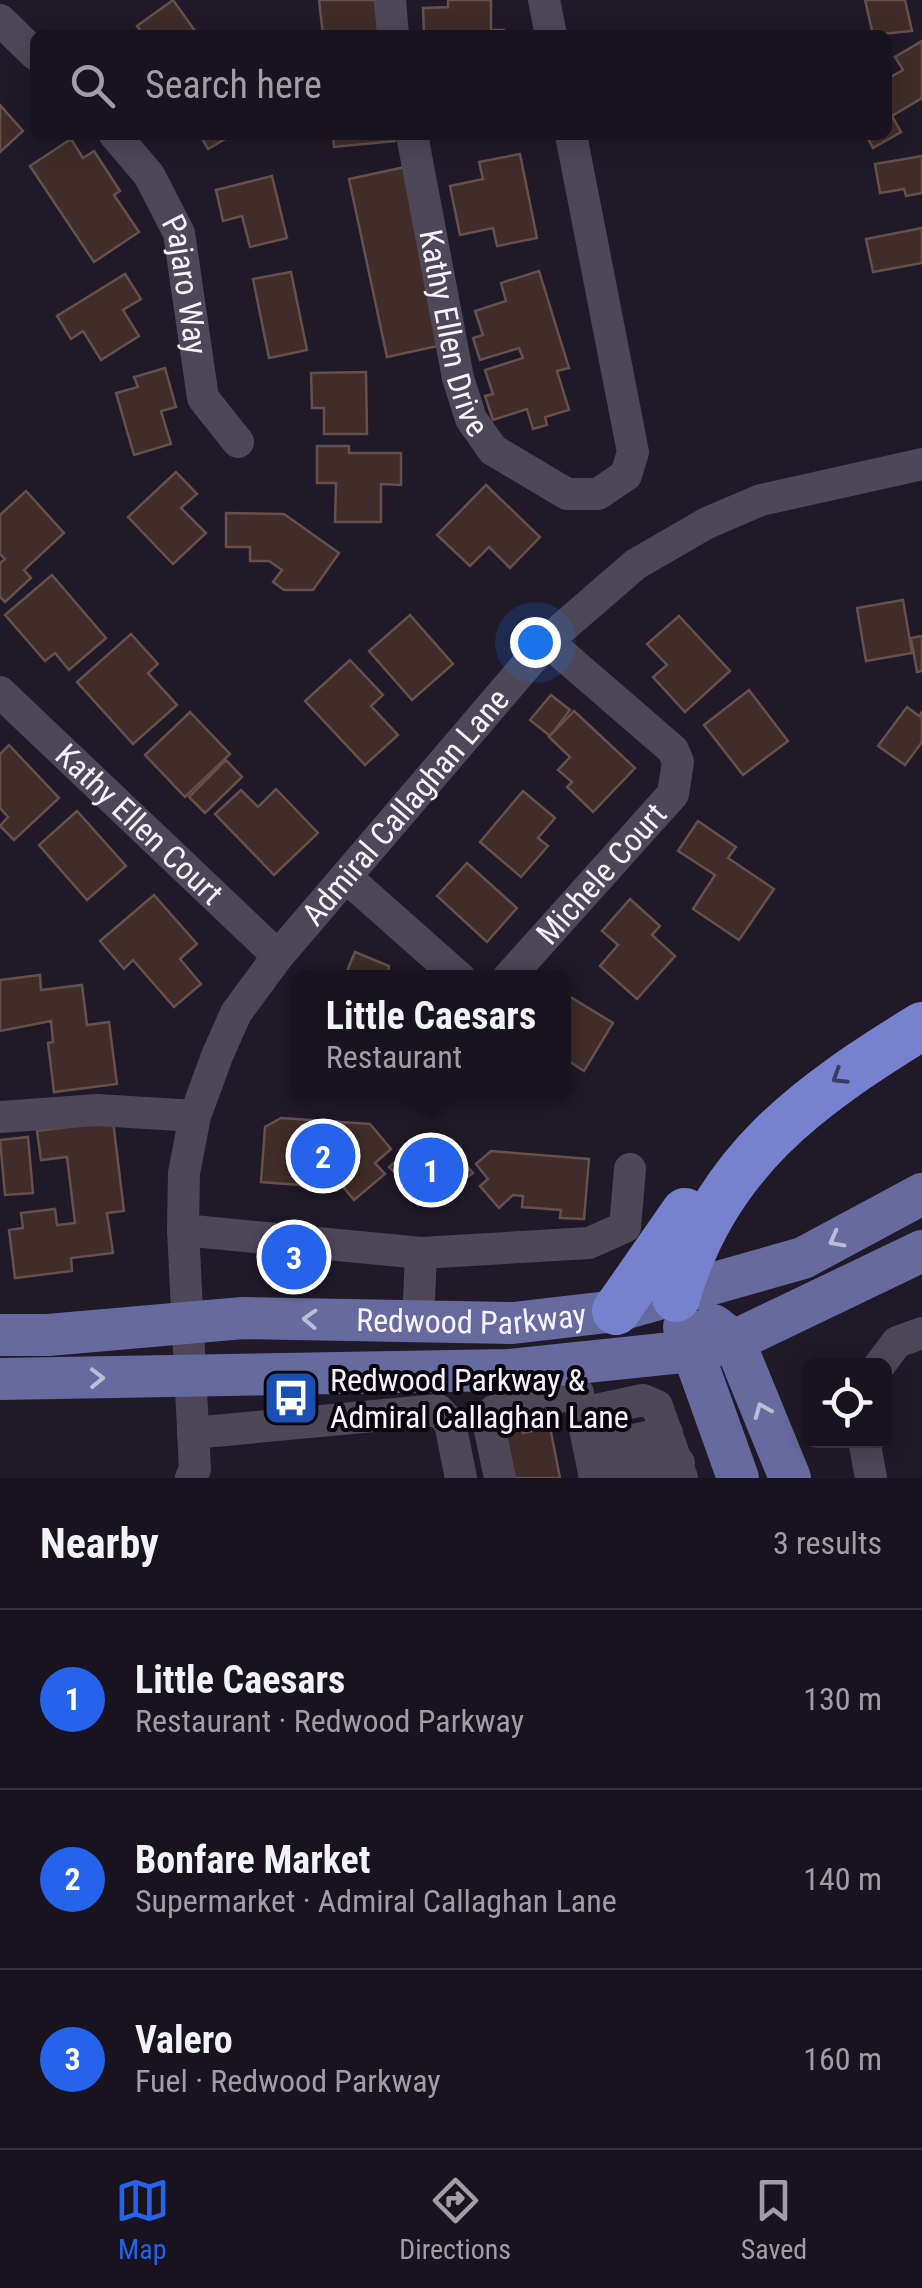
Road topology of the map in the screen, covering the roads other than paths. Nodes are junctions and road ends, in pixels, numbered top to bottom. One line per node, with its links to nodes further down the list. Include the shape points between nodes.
1 (390, 0): 4 (street)
2 (544, 0): 5 (street)
3 (0, 20): 6 (street)
4 (393, 30)
5 (550, 30)
6 (30, 49)
7 (118, 140): 10 (street, Pajaro Way, via 149,175 179,233 202,398)
8 (413, 140): 9 (street, Kathy Ellen Drive, via 471,420 493,450 527,474 566,494 598,494 626,476 632,452)
9 (571, 140)
10 (238, 442)
11 (922, 464): 12 (street, Admiral Callaghan Lane, via 761,500 707,523 636,564)
12 (548, 641): 14 (street, Admiral Callaghan Lane); 17 (street, Michele Court, via 673,750 677,776 673,794)
13 (0, 692): 15 (street, Kathy Ellen Court)
14 (347, 878): 15 (street, Admiral Callaghan Lane); 16 (street)
15 (278, 956): 19 (street, Admiral Callaghan Lane, via 236,1013)
16 (451, 970)
17 (515, 970)
18 (922, 1026): 21 (highway, one-way to 21, via 828,1084)
19 (194, 1116): 20 (street, via 98,1110); 24 (street, Admiral Callaghan Lane)
20 (0, 1117)
21 (759, 1150): 27 (highway, via 701,1229); 28 (highway, via 713,1176)
22 (630, 1169): 26 (street, via 625,1227 589,1243)
23 (922, 1194): 27 (main road, Redwood Parkway, one-way to 27, via 804,1258)
24 (183, 1230): 26 (street); 29 (street, Admiral Callaghan Lane)
25 (922, 1251): 32 (main road, Redwood Parkway)
26 (421, 1253): 30 (street)
27 (676, 1298): 28 (main road, Redwood Parkway); 32 (main road); 33 (main road)
28 (616, 1312): 30 (main road, Redwood Parkway)
29 (190, 1321): 30 (main road, Redwood Parkway, one-way to 29); 31 (main road, Redwood Parkway); 34 (street, Admiral Callaghan Lane)
30 (418, 1323)
31 (0, 1335)
32 (734, 1341): 33 (main road, Redwood Parkway); 46 (main road, one-way to 32)
33 (692, 1351): 36 (main road, Redwood Parkway); 45 (main road)
34 (190, 1377): 35 (main road, Redwood Parkway, one-way to 34); 36 (main road, Redwood Parkway); 37 (street, Admiral Callaghan Lane)
35 (0, 1378)
36 (577, 1390): 39 (street, via 658,1406); 40 (street); 43 (street, via 494,1411 488,1421)
37 (194, 1433): 41 (street, Admiral Callaghan Lane); 42 (street, via 438,1410 450,1423)
38 (865, 1448): 47 (street)
39 (676, 1458): 40 (street); 44 (street)
40 (592, 1464)
41 (191, 1478)
42 (462, 1478)
43 (500, 1478)
44 (607, 1478)
45 (738, 1478)
46 (790, 1478)
47 (871, 1478)

